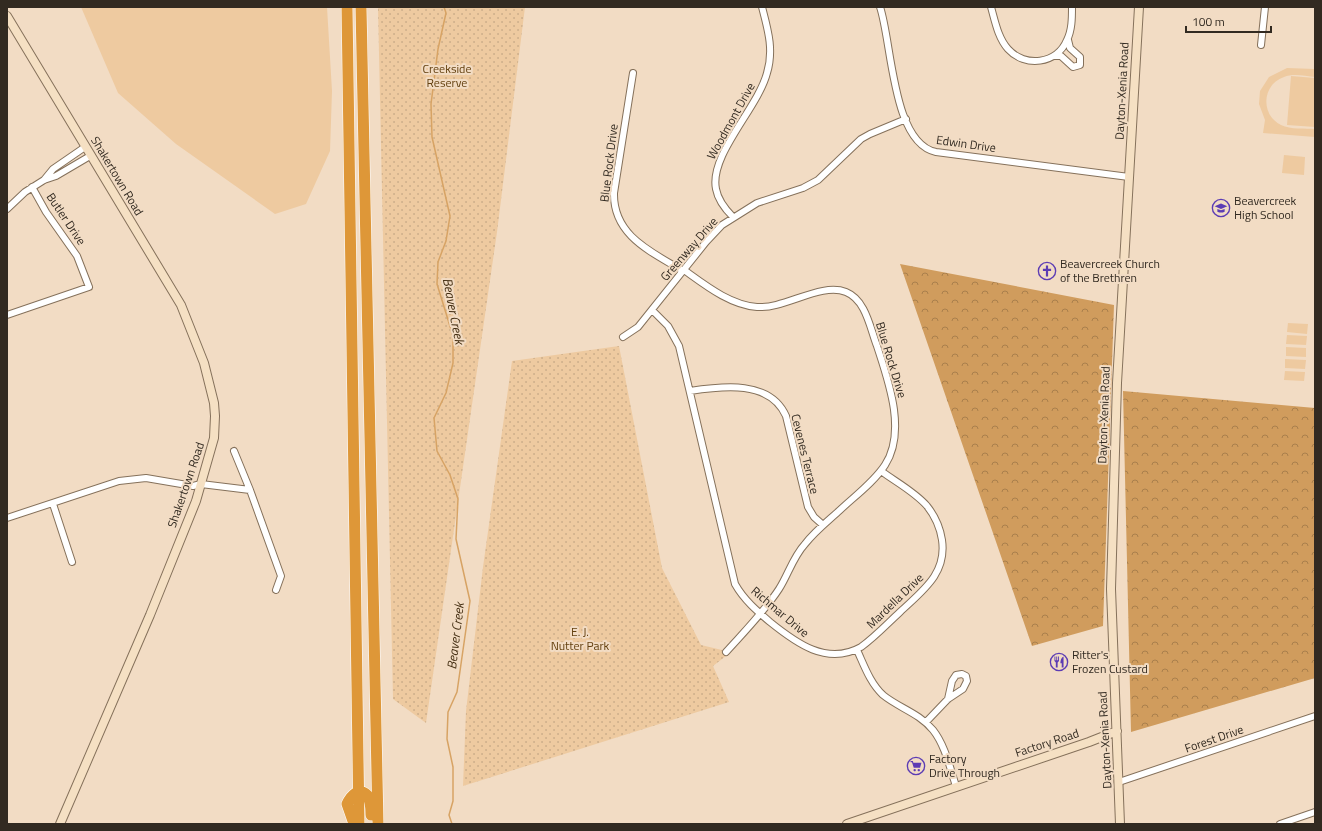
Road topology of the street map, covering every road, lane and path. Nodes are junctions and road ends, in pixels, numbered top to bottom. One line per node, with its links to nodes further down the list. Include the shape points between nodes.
1 (348, 7): 45 (highway)
2 (362, 7): 53 (highway)
3 (762, 7): 21 (street, Woodmont Drive, via 771,45 767,73 756,101 725,150 715,178 720,200)
4 (880, 7): 14 (street, Edwin Drive, via 886,27 892,74)
5 (991, 7): 12 (street, via 1001,39 1014,55 1034,61)
6 (1072, 7): 10 (street)
7 (1139, 7): 17 (street, Dayton-Xenia Road)
8 (1265, 7): 11 (street)
9 (7, 16): 15 (street, Shakertown Road)
10 (1068, 40): 12 (street); 12 (street, via 1070,48 1080,57 1080,65 1073,67 1061,56)
11 (1261, 45)
12 (1054, 56)
13 (633, 73): 22 (street, Blue Rock Drive, via 614,193 615,212 634,240)
14 (906, 119): 17 (street, Edwin Drive, via 916,140 932,151); 21 (street, Greenway Drive, via 861,139 818,180 803,188 757,203)
15 (85, 147): 16 (street, Shakertown Road); 18 (street, via 53,169)
16 (90, 156): 18 (street, via 56,176); 29 (street, Shakertown Road, via 176,296 197,344 210,384 215,416 214,438)
17 (1129, 177): 42 (street, Dayton-Xenia Road, via 1117,383 1111,589 1111,640)
18 (44, 180): 19 (street)
19 (32, 188): 20 (street); 24 (street, Butler Drive, via 77,256 89,287)
20 (7, 209)
21 (733, 217): 22 (street, Greenway Drive, via 710,238)
22 (683, 271): 23 (street, Greenway Drive); 28 (street, Blue Rock Drive, via 716,292 749,306 772,306 822,291 836,290 846,292 857,300 866,314 894,406 894,440 888,460)
23 (652, 310): 25 (street, Greenway Drive, via 638,327); 26 (street, Richmar Drive, via 668,326 676,339)
24 (7, 315)
25 (623, 337)
26 (690, 390): 33 (street, Cevenes Terrace, via 737,387 759,391 773,398 786,416 808,507 814,518); 36 (street, Richmar Drive, via 734,580 742,596)
27 (234, 451): 30 (street)
28 (881, 471): 33 (street, Blue Rock Drive); 37 (street, Mardella Drive, via 930,510 940,532 942,558 940,569 930,584)
29 (201, 484): 30 (street); 31 (street, via 194,486 146,478 118,481); 48 (street, Shakertown Road, via 150,615)
30 (250, 490): 35 (street, via 282,576)
31 (53, 504): 32 (street); 34 (street)
32 (7, 518)
33 (823, 525): 36 (street, Blue Rock Drive, via 801,548 779,590)
34 (72, 562)
35 (276, 590)
36 (760, 613): 37 (street, Richmar Drive, via 792,640 810,650 833,654); 38 (street, Blue Rock Drive)
37 (857, 650): 41 (street, via 870,679 879,691)
38 (726, 652)
39 (948, 699): 41 (street)
40 (1315, 716): 43 (street, Forest Drive)
41 (926, 722): 44 (street, via 940,742)
42 (1117, 731): 43 (street, Dayton-Xenia Road); 44 (street, Factory Road)
43 (1119, 782): 55 (street, Dayton-Xenia Road)
44 (956, 786): 54 (street, Factory Road)
45 (359, 792): 46 (highway); 49 (highway, via 349,798 347,804); 52 (highway, via 367,795 370,800)
46 (359, 804): 50 (highway); 51 (highway)
47 (1315, 812): 56 (street)
48 (60, 824)
49 (354, 824)
50 (359, 824)
51 (364, 824)
52 (371, 824)
53 (378, 824)
54 (847, 824)
55 (1120, 824)
56 (1280, 824)

